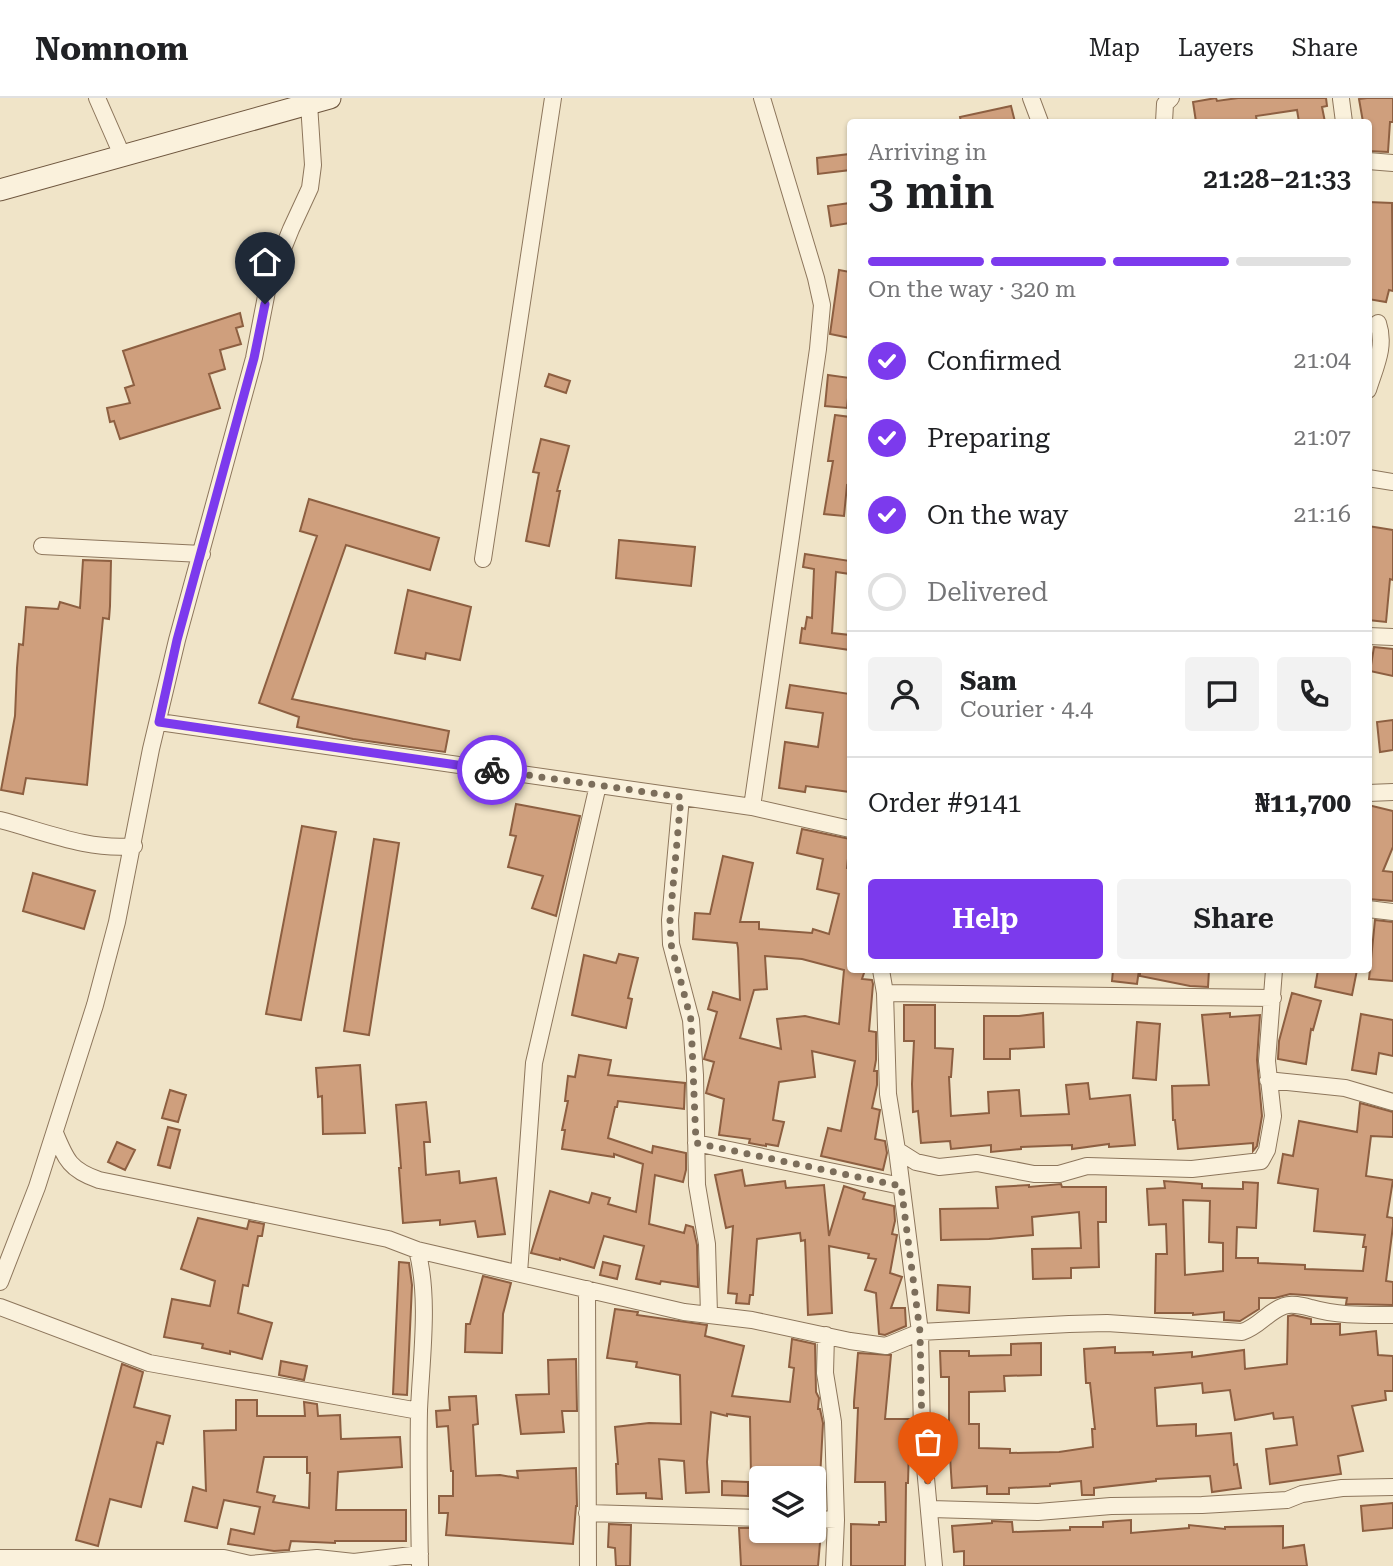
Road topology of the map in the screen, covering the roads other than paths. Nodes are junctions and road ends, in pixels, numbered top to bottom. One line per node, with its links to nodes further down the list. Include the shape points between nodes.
1 (97, 98): 12 (street)
2 (330, 98): 8 (main road)
3 (553, 98): 22 (street)
4 (762, 98): 30 (street, via 822,305)
5 (1031, 98): 9 (street)
6 (1171, 98): 10 (street, via 1165,104)
7 (1341, 99): 11 (street)
8 (309, 104): 12 (main road); 21 (street, via 310,188 268,286 254,358)
9 (1039, 119)
10 (1164, 119)
11 (1344, 119)
12 (122, 155): 15 (main road)
13 (1372, 161): 14 (street)
14 (1393, 163)
15 (0, 190)
16 (1380, 324): 17 (street, via 1382,349)
17 (1372, 378)
18 (1372, 479): 19 (street)
19 (1393, 482)
20 (42, 546): 21 (street)
21 (202, 554): 25 (street)
22 (483, 559)
23 (1372, 636): 24 (street)
24 (1393, 637)
25 (159, 722): 26 (street); 33 (street)
26 (598, 785): 29 (street); 47 (street, via 534,1063)
27 (1393, 792): 28 (street)
28 (1372, 793)
29 (681, 797): 30 (street); 43 (street, via 671,944 691,1020)
30 (752, 807): 32 (street)
31 (0, 820): 33 (street, via 92,845)
32 (847, 827)
33 (134, 846): 42 (street, via 95,1005)
34 (1372, 909): 35 (street)
35 (1393, 912)
36 (882, 973): 38 (street)
37 (1274, 973): 39 (street)
38 (885, 993): 39 (street); 44 (street, via 888,1094)
39 (1273, 998): 40 (street)
40 (1268, 1080): 41 (street, via 1345,1088); 44 (street, via 1273,1116 1265,1154 1257,1163 1192,1169 1087,1166 1059,1174 1034,1174 977,1164 939,1167 916,1162)
41 (1393, 1102)
42 (55, 1133): 46 (street, via 70,1165 99,1180 388,1240); 48 (street)
43 (696, 1143): 45 (street); 51 (street)
44 (897, 1150): 45 (street)
45 (901, 1186): 53 (street)
46 (416, 1250): 47 (street); 55 (street, via 423,1315)
47 (519, 1273): 49 (street)
48 (0, 1282)
49 (587, 1289): 51 (street); 58 (street)
50 (0, 1307): 55 (street, via 149,1363)
51 (709, 1314): 54 (street)
52 (1393, 1315): 53 (street, via 1336,1315 1286,1305 1256,1328 1242,1332 1107,1323)
53 (920, 1332): 54 (street, via 886,1346); 57 (street, via 922,1434)
54 (826, 1335): 61 (street)
55 (419, 1411): 63 (street)
56 (1393, 1487): 57 (street, via 1342,1488 1287,1500 1243,1503 1038,1512)
57 (931, 1509): 68 (street)
58 (587, 1513): 59 (street); 66 (street)
59 (749, 1518)
60 (826, 1520): 61 (street)
61 (836, 1520): 67 (street)
62 (0, 1558): 64 (street)
63 (420, 1560): 65 (street, via 317,1558)
64 (84, 1563): 65 (street, via 224,1558)
65 (251, 1565)
66 (587, 1566)
67 (834, 1566)
68 (934, 1566)

